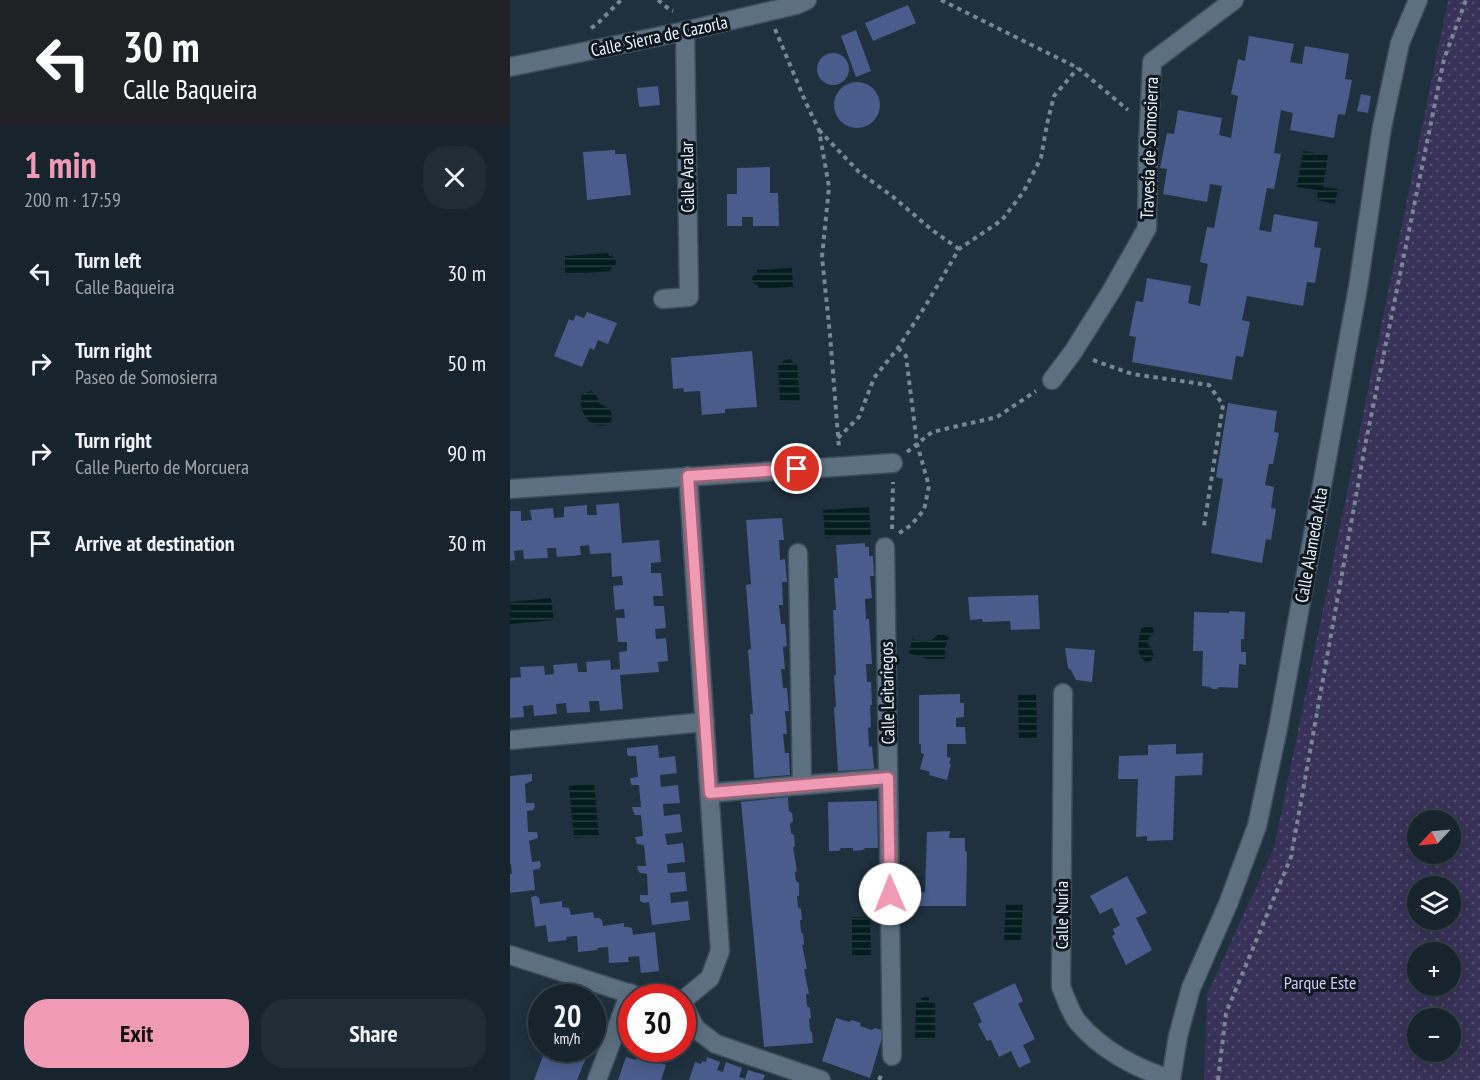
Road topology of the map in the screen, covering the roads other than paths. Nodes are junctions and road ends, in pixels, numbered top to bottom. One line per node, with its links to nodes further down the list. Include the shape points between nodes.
1 (807, 0): 4 (street, Calle Sierra de Cazorla)
2 (1234, 0): 7 (street, Travesía de Somosierra, via 1152,62 1147,228 1112,290)
3 (1418, 0): 25 (street, Calle Alameda Alta, via 1401,43 1382,127 1358,287 1257,826 1191,988)
4 (685, 31): 5 (street, Calle Sierra de Cazorla); 6 (street, Calle Aralar, via 689,297)
5 (510, 68)
6 (663, 299)
7 (1052, 380)
8 (892, 463): 9 (street)
9 (688, 476): 10 (street); 14 (street)
10 (510, 489)
11 (889, 542): 16 (street, Calle Leitariegos)
12 (798, 553): 17 (street)
13 (1063, 693): 25 (street, Calle Nuria, via 1061,987 1076,1019 1096,1040 1126,1060)
14 (705, 722): 15 (street); 18 (street)
15 (510, 740)
16 (888, 778): 17 (street); 24 (street, Calle Leitariegos)
17 (802, 785): 18 (street)
18 (710, 793): 21 (street, via 720,951 710,978)
19 (510, 955): 20 (street)
20 (618, 989)
21 (696, 990)
22 (696, 1029): 27 (street, via 716,1044)
23 (618, 1035): 26 (street)
24 (892, 1056)
25 (1171, 1079)
26 (597, 1080)
27 (821, 1080)

